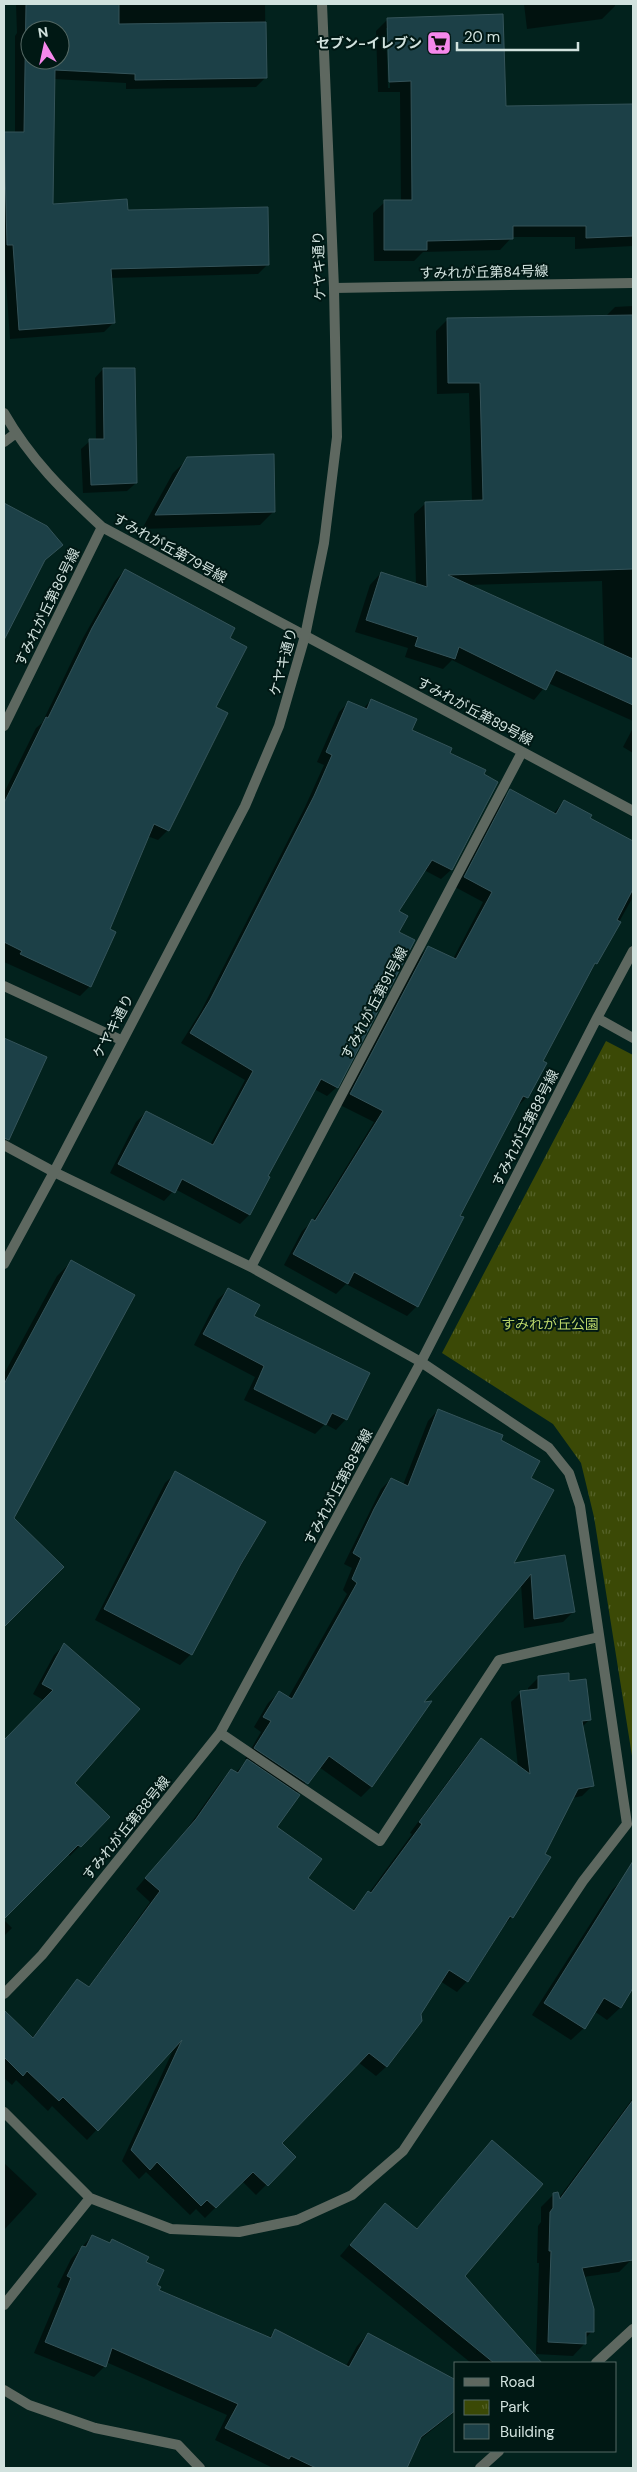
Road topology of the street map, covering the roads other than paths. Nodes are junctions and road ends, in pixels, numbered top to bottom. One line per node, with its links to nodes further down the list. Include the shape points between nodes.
1 (322, 4): 3 (street, ケヤキ通り)
2 (633, 283): 3 (street, すみれが丘第84号線)
3 (334, 288): 8 (street, ケヤキ通り, via 338,437 324,544)
4 (4, 413): 5 (street, すみれが丘第79号線)
5 (16, 433): 6 (street); 7 (street, すみれが丘第79号線, via 53,481)
6 (4, 442)
7 (102, 527): 8 (street, すみれが丘第79号線); 9 (street, すみれが丘第86号線)
8 (305, 636): 10 (street, すみれが丘第89号線); 16 (street, ケヤキ通り, via 280,726 245,806)
9 (4, 726)
10 (522, 752): 11 (street, すみれが丘第89号線); 20 (street, すみれが丘第91号線)
11 (633, 811)
12 (633, 951): 14 (street, すみれが丘第88号線)
13 (4, 986): 16 (street)
14 (596, 1018): 15 (street); 21 (street, すみれが丘第88号線)
15 (633, 1038)
16 (121, 1040): 18 (street, ケヤキ通り)
17 (4, 1145): 18 (street)
18 (54, 1172): 19 (street, ケヤキ通り); 20 (street)
19 (4, 1264)
20 (251, 1267): 21 (street)
21 (421, 1362): 22 (street, via 549,1448 569,1472 580,1506); 23 (street, すみれが丘第88号線)
22 (599, 1637): 23 (street, via 500,1660 380,1841); 24 (street)
23 (220, 1733): 25 (street, すみれが丘第88号線, via 42,1955)
24 (630, 1826): 27 (street, via 583,1881 403,2151 352,2195 297,2220 239,2232 171,2229)
25 (4, 1994)
26 (4, 2112): 27 (street)
27 (90, 2198): 28 (street)
28 (4, 2305)
29 (633, 2329): 30 (street)
30 (597, 2362)
31 (4, 2390): 33 (street, via 29,2405 95,2428 178,2445)
32 (498, 2452): 34 (street)
33 (200, 2468)
34 (480, 2468)

